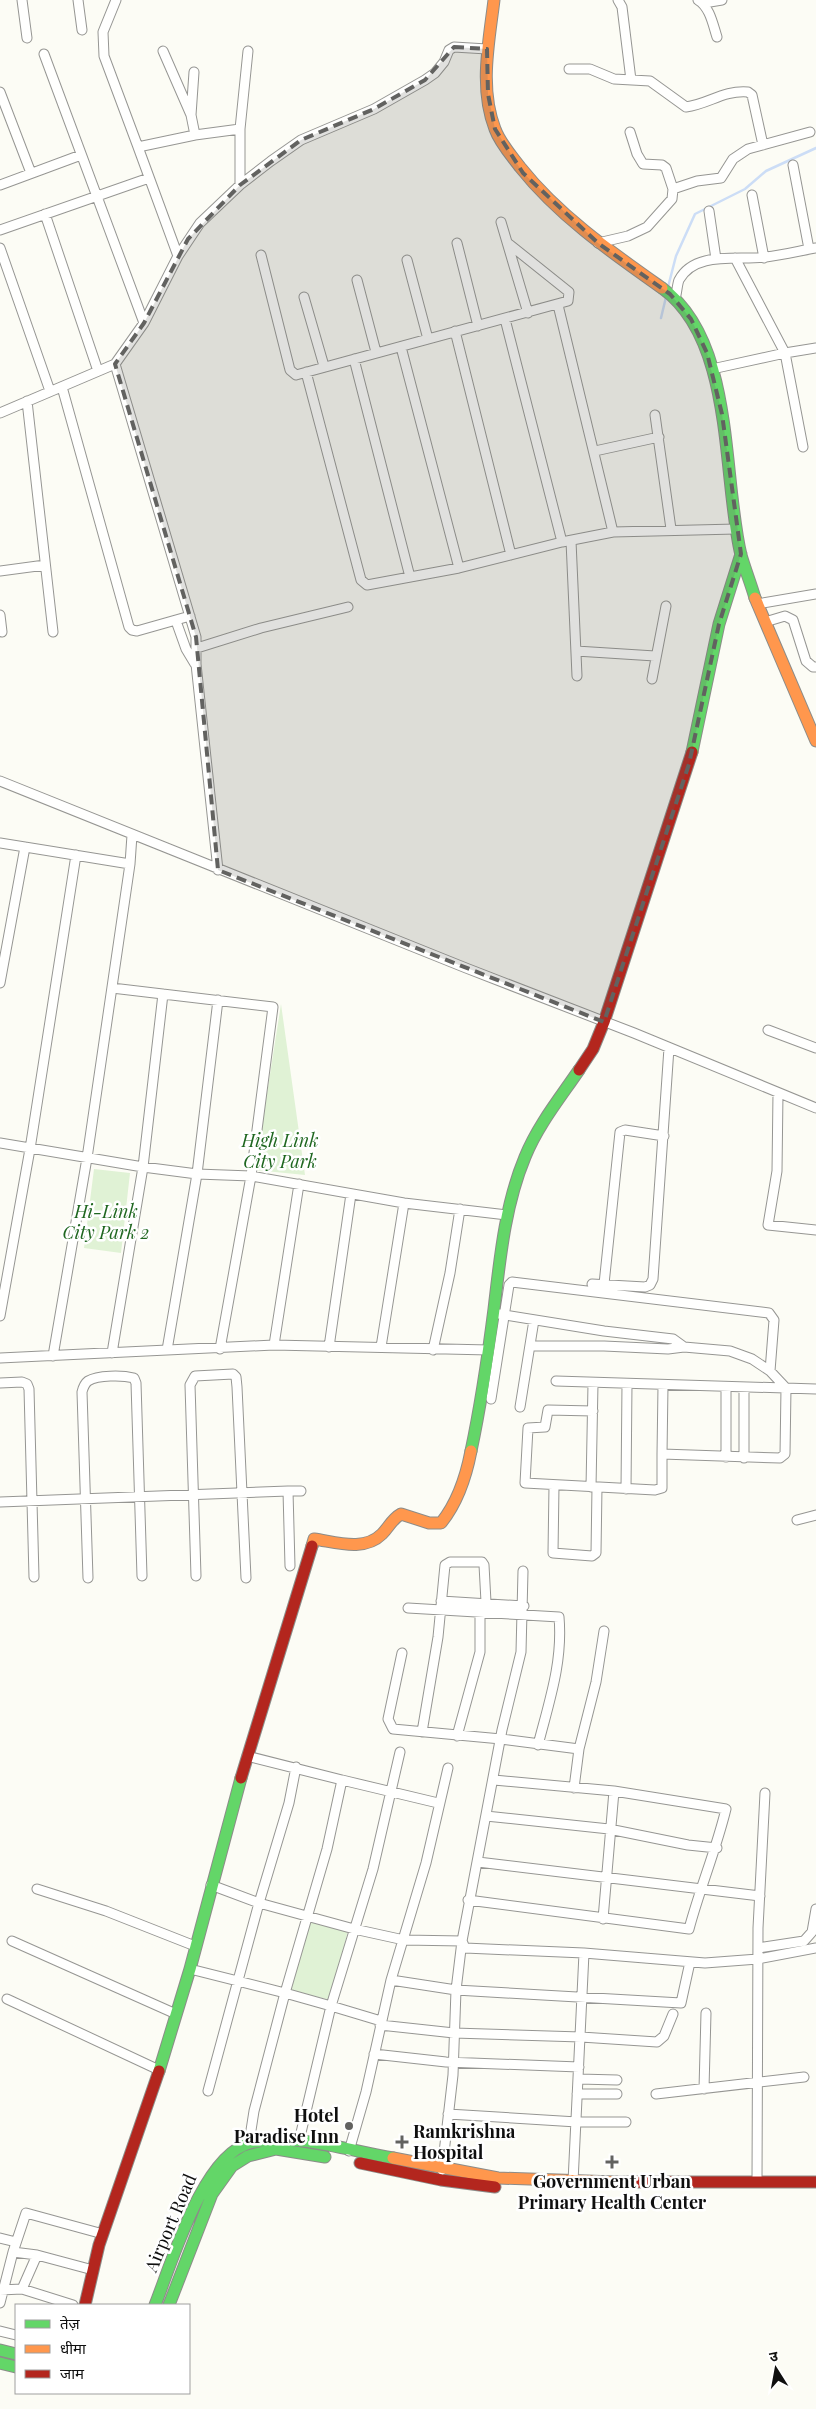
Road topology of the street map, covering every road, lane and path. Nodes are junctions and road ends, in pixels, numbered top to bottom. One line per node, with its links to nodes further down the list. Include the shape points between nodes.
1 (22, 0): 10 (street)
2 (78, 0): 8 (street)
3 (116, 0): 25 (street, via 103,32 104,56)
4 (494, 0): 11 (street)
5 (618, 0): 17 (street, via 622,7)
6 (722, 0): 7 (street)
7 (701, 2): 9 (street)
8 (82, 30)
9 (717, 37)
10 (27, 38)
11 (487, 49): 31 (street, via 454,47 435,73 425,80 374,109 301,140); 40 (street, via 491,114 505,148 536,188)
12 (164, 51): 19 (street)
13 (248, 51): 20 (street)
14 (44, 54): 26 (street)
15 (569, 69): 17 (street, via 590,70 614,79)
16 (194, 72): 19 (street)
17 (632, 80): 24 (street, via 654,83 686,107 723,94 748,92 752,95)
18 (0, 92): 28 (street)
19 (191, 115): 23 (street)
20 (240, 129): 23 (street); 31 (street)
21 (630, 132): 32 (street, via 640,160 648,166 664,166)
22 (810, 132): 24 (street)
23 (194, 135): 25 (street)
24 (763, 145): 32 (street, via 748,149 733,159 721,178)
25 (138, 148): 29 (street)
26 (81, 155): 28 (street); 34 (street)
27 (793, 165): 43 (street)
28 (31, 173): 30 (street)
29 (149, 178): 34 (street); 45 (street)
30 (0, 185)
31 (240, 185): 45 (street, via 200,223)
32 (673, 190): 40 (street, via 672,199 647,227 628,236)
33 (752, 195): 47 (street)
34 (96, 196): 36 (street); 56 (street)
35 (709, 211): 48 (street)
36 (45, 214): 38 (street); 68 (street)
37 (501, 222): 41 (street)
38 (0, 230)
39 (456, 243): 57 (street)
40 (598, 243): 51 (street)
41 (509, 244): 53 (street, via 569,292 568,301); 54 (street)
42 (0, 248): 71 (street)
43 (812, 248): 47 (street)
44 (261, 255): 69 (street, via 290,370 296,375)
45 (178, 256): 56 (street)
46 (735, 258): 47 (street); 48 (street); 63 (street)
47 (764, 258)
48 (716, 259): 51 (street, via 699,262 687,269)
49 (408, 260): 59 (street)
50 (357, 280): 62 (street)
51 (673, 296): 67 (street, via 700,334)
52 (304, 297): 66 (street)
53 (558, 305): 54 (street); 77 (street)
54 (528, 313): 55 (street)
55 (505, 319): 57 (street); 81 (street)
56 (144, 323): 65 (street)
57 (478, 326): 58 (street)
58 (455, 331): 59 (street); 83 (street)
59 (428, 339): 60 (street)
60 (401, 347): 62 (street); 85 (street)
61 (816, 348): 63 (street)
62 (376, 352): 64 (street)
63 (785, 353): 67 (street); 76 (street)
64 (354, 359): 66 (street); 87 (street)
65 (115, 364): 68 (street); 93 (street)
66 (324, 366): 69 (street)
67 (712, 368): 78 (street, via 722,414)
68 (98, 371): 70 (street)
69 (306, 372): 87 (street, via 361,580 367,585)
70 (62, 387): 71 (street); 94 (street, via 129,627 137,631)
71 (50, 392): 72 (street)
72 (28, 401): 73 (street); 84 (street)
73 (1, 410)
74 (655, 415): 75 (street)
75 (659, 437): 77 (street); 79 (street)
76 (803, 447)
77 (595, 451): 80 (street)
78 (736, 529): 79 (street); 82 (street)
79 (671, 530): 80 (street)
80 (614, 532): 81 (street)
81 (566, 541): 83 (street); 99 (street)
82 (741, 554): 89 (street); 117 (street, via 719,624 689,764)
83 (512, 555): 85 (street)
84 (45, 565): 86 (street); 97 (street)
85 (459, 568): 87 (street)
86 (0, 571)
87 (410, 577)
88 (816, 594): 89 (street)
89 (757, 604): 95 (street)
90 (666, 606): 100 (street)
91 (348, 607): 98 (street, via 261,628)
92 (0, 615): 96 (street)
93 (190, 616): 94 (street); 98 (street)
94 (176, 621): 101 (street, via 186,649)
95 (765, 622): 102 (street, via 790,617 806,661); 105 (street)
96 (2, 632)
97 (53, 632)
98 (197, 648): 101 (street)
99 (576, 651): 100 (street); 103 (street)
100 (655, 656): 104 (street)
101 (196, 664): 112 (street)
102 (816, 667)
103 (578, 676)
104 (652, 680)
105 (816, 741)
106 (0, 781): 107 (street)
107 (132, 835): 111 (street); 112 (street)
108 (0, 843): 109 (street)
109 (25, 847): 110 (street); 113 (street)
110 (76, 855): 111 (street); 125 (street)
111 (130, 864): 114 (street)
112 (218, 870): 117 (street)
113 (0, 984)
114 (112, 988): 115 (street); 126 (street)
115 (164, 994): 116 (street); 127 (street)
116 (218, 1000): 128 (street); 129 (street, via 273,1007)
117 (604, 1022): 119 (street); 134 (street, via 592,1051 531,1143)
118 (768, 1030): 120 (street)
119 (669, 1048): 121 (street); 123 (street)
120 (816, 1048)
121 (778, 1093): 122 (street); 135 (street, via 777,1171 768,1225)
122 (816, 1108)
123 (664, 1136): 137 (street, via 650,1285); 137 (street, via 620,1132)
124 (0, 1143): 125 (street)
125 (30, 1149): 126 (street); 140 (street)
126 (87, 1158): 127 (street); 154 (street)
127 (143, 1167): 128 (street); 153 (street)
128 (197, 1174): 129 (street); 150 (street)
129 (250, 1176): 130 (street); 149 (street)
130 (299, 1184): 131 (street); 143 (street)
131 (351, 1194): 132 (street); 146 (street)
132 (404, 1202): 133 (street); 147 (street)
133 (460, 1209): 134 (street); 151 (street)
134 (507, 1215): 138 (street)
135 (816, 1230)
136 (592, 1284): 137 (street)
137 (604, 1284)
138 (493, 1314): 139 (street); 152 (street)
139 (505, 1315): 141 (street); 156 (street, via 512,1282 767,1312 774,1320); 166 (street)
140 (0, 1316)
141 (534, 1320): 142 (street); 144 (street)
142 (604, 1332): 145 (street); 148 (street, via 673,1339)
143 (274, 1345): 146 (street); 149 (street)
144 (531, 1346): 145 (street); 167 (street)
145 (604, 1346): 148 (street)
146 (329, 1347): 147 (street)
147 (381, 1347): 151 (street)
148 (684, 1347): 156 (street, via 737,1353)
149 (220, 1348): 150 (street)
150 (166, 1350): 153 (street)
151 (433, 1350): 152 (street)
152 (489, 1350): 206 (street, via 471,1446 456,1499 446,1520 436,1524 401,1514 374,1540 358,1546 314,1539)
153 (112, 1353): 154 (street)
154 (54, 1356): 155 (street)
155 (0, 1358)
156 (770, 1371): 164 (street)
157 (556, 1381): 159 (street)
158 (0, 1383): 180 (street, via 22,1382 29,1390)
159 (593, 1384): 160 (street); 168 (street)
160 (627, 1384): 161 (street); 174 (street)
161 (663, 1386): 162 (street); 169 (street)
162 (726, 1388): 163 (street); 170 (street)
163 (744, 1388): 164 (street); 171 (street)
164 (786, 1388): 165 (street); 171 (street, via 783,1457)
165 (816, 1389)
166 (491, 1399)
167 (520, 1407)
168 (593, 1411): 172 (street, via 548,1410 545,1427 527,1428 525,1483); 173 (street)
169 (662, 1454): 170 (street); 174 (street, via 660,1490)
170 (726, 1457): 171 (street)
171 (744, 1458)
172 (554, 1486): 173 (street); 173 (street, via 553,1553 592,1556 596,1553)
173 (594, 1487): 174 (street)
174 (626, 1489)
175 (301, 1490): 176 (street)
176 (288, 1491): 177 (street); 185 (street)
177 (242, 1494): 178 (street); 178 (street, via 237,1381 233,1374 195,1376 191,1380); 191 (street)
178 (195, 1496): 179 (street); 188 (street)
179 (140, 1498): 181 (street); 181 (street, via 136,1383 134,1378 110,1377 88,1381 82,1392); 187 (street)
180 (32, 1500): 181 (street); 182 (street); 189 (street)
181 (86, 1500): 190 (street)
182 (0, 1502)
183 (816, 1515): 184 (street)
184 (797, 1520)
185 (290, 1566)
186 (523, 1571): 195 (street)
187 (142, 1576)
188 (196, 1576)
189 (34, 1577)
190 (88, 1578)
191 (246, 1578)
192 (441, 1601): 193 (street); 193 (street, via 443,1567 450,1562 475,1561 484,1565); 196 (street)
193 (486, 1602): 195 (street)
194 (408, 1608): 196 (street)
195 (524, 1610): 197 (street); 202 (street, via 521,1652); 203 (street, via 559,1617 561,1642 558,1665)
196 (441, 1611): 197 (street); 200 (street)
197 (480, 1612): 201 (street, via 480,1652)
198 (604, 1631): 204 (street, via 596,1682)
199 (402, 1652): 200 (street, via 388,1724 393,1729)
200 (422, 1732): 201 (street)
201 (457, 1736): 202 (street)
202 (501, 1739): 203 (street); 210 (street)
203 (538, 1745): 204 (street)
204 (579, 1749): 211 (street)
205 (400, 1752): 213 (street)
206 (247, 1756): 207 (street); 221 (street)
207 (296, 1767): 209 (street); 226 (street)
208 (448, 1768): 215 (street)
209 (342, 1780): 213 (street); 228 (street)
210 (494, 1780): 211 (street); 216 (street)
211 (574, 1788): 212 (street)
212 (614, 1791): 217 (street); 218 (street, via 726,1809)
213 (391, 1792): 215 (street); 230 (street)
214 (765, 1793): 224 (street)
215 (438, 1804): 231 (street, via 426,1863)
216 (486, 1816): 217 (street); 219 (street)
217 (609, 1829): 218 (street); 220 (street)
218 (716, 1848): 223 (street)
219 (478, 1862): 220 (street); 225 (street)
220 (606, 1877): 223 (street); 229 (street)
221 (211, 1886): 226 (street); 234 (street)
222 (37, 1889): 234 (street, via 106,1911)
223 (700, 1889): 224 (street); 229 (street, via 690,1929)
224 (760, 1896): 235 (street)
225 (468, 1900): 229 (street); 233 (street)
226 (259, 1903): 228 (street); 242 (street)
227 (816, 1909): 235 (street, via 812,1932 804,1941)
228 (308, 1916): 230 (street); 244 (street)
229 (603, 1919)
230 (354, 1929): 231 (street); 247 (street)
231 (404, 1940): 233 (street); 241 (street)
232 (12, 1941): 249 (street)
233 (462, 1941): 237 (street, via 465,1948); 243 (street)
234 (195, 1946): 240 (street)
235 (758, 1948): 238 (street)
236 (816, 1948): 238 (street)
237 (584, 1953): 239 (street); 245 (street)
238 (758, 1959): 239 (street); 261 (street)
239 (690, 1962): 245 (street, via 682,2003)
240 (190, 1969): 242 (street); 249 (street)
241 (391, 1980): 243 (street); 251 (street)
242 (238, 1981): 244 (street); 263 (street)
243 (456, 1990): 245 (street); 252 (street)
244 (286, 1993): 247 (street); 271 (street, via 254,2111)
245 (582, 1996): 253 (street)
246 (8, 1999): 257 (street)
247 (332, 2006): 251 (street); 270 (street)
248 (706, 2013): 262 (street)
249 (176, 2014): 257 (street)
250 (673, 2014): 253 (street, via 664,2036 657,2042)
251 (380, 2023): 252 (street); 254 (street)
252 (454, 2033): 253 (street); 255 (street)
253 (580, 2037): 256 (street)
254 (374, 2054): 255 (street); 272 (street)
255 (453, 2063): 256 (street); 267 (street)
256 (579, 2067): 259 (street)
257 (159, 2070): 278 (street)
258 (804, 2078): 261 (street)
259 (579, 2080): 260 (street); 264 (street)
260 (617, 2080)
261 (759, 2082): 262 (street); 275 (street)
262 (704, 2089): 266 (street)
263 (208, 2091)
264 (577, 2094): 265 (street); 268 (street)
265 (616, 2094)
266 (656, 2094)
267 (448, 2114): 268 (street); 273 (street)
268 (577, 2122): 269 (street); 274 (street)
269 (626, 2122)
270 (299, 2141): 271 (street, Airport Road); 272 (street, Airport Road)
271 (249, 2143): 289 (street, Airport Road, via 227,2154 209,2176)
272 (349, 2151): 273 (street, Airport Road)
273 (441, 2174): 274 (street, Airport Road); 277 (street, Airport Road, via 487,2186 563,2192); 290 (street, Airport Road, via 276,2149 248,2156 232,2166 212,2194)
274 (573, 2182): 275 (street, Airport Road)
275 (757, 2182): 276 (street, Airport Road)
276 (816, 2182)
277 (816, 2192)
278 (103, 2234): 280 (street, via 26,2213); 283 (street)
279 (0, 2238): 280 (street)
280 (16, 2242): 281 (street)
281 (13, 2252): 282 (street); 285 (street)
282 (37, 2255): 283 (street); 284 (street)
283 (93, 2270): 288 (street)
284 (22, 2289): 285 (street); 287 (street)
285 (1, 2291): 286 (street)
286 (0, 2303)
287 (70, 2304)
288 (84, 2304)
289 (155, 2304)
290 (169, 2304)
291 (0, 2331): 292 (street)
292 (15, 2335)
293 (0, 2350): 294 (street)
294 (15, 2354)
295 (0, 2363): 296 (street)
296 (15, 2367)

